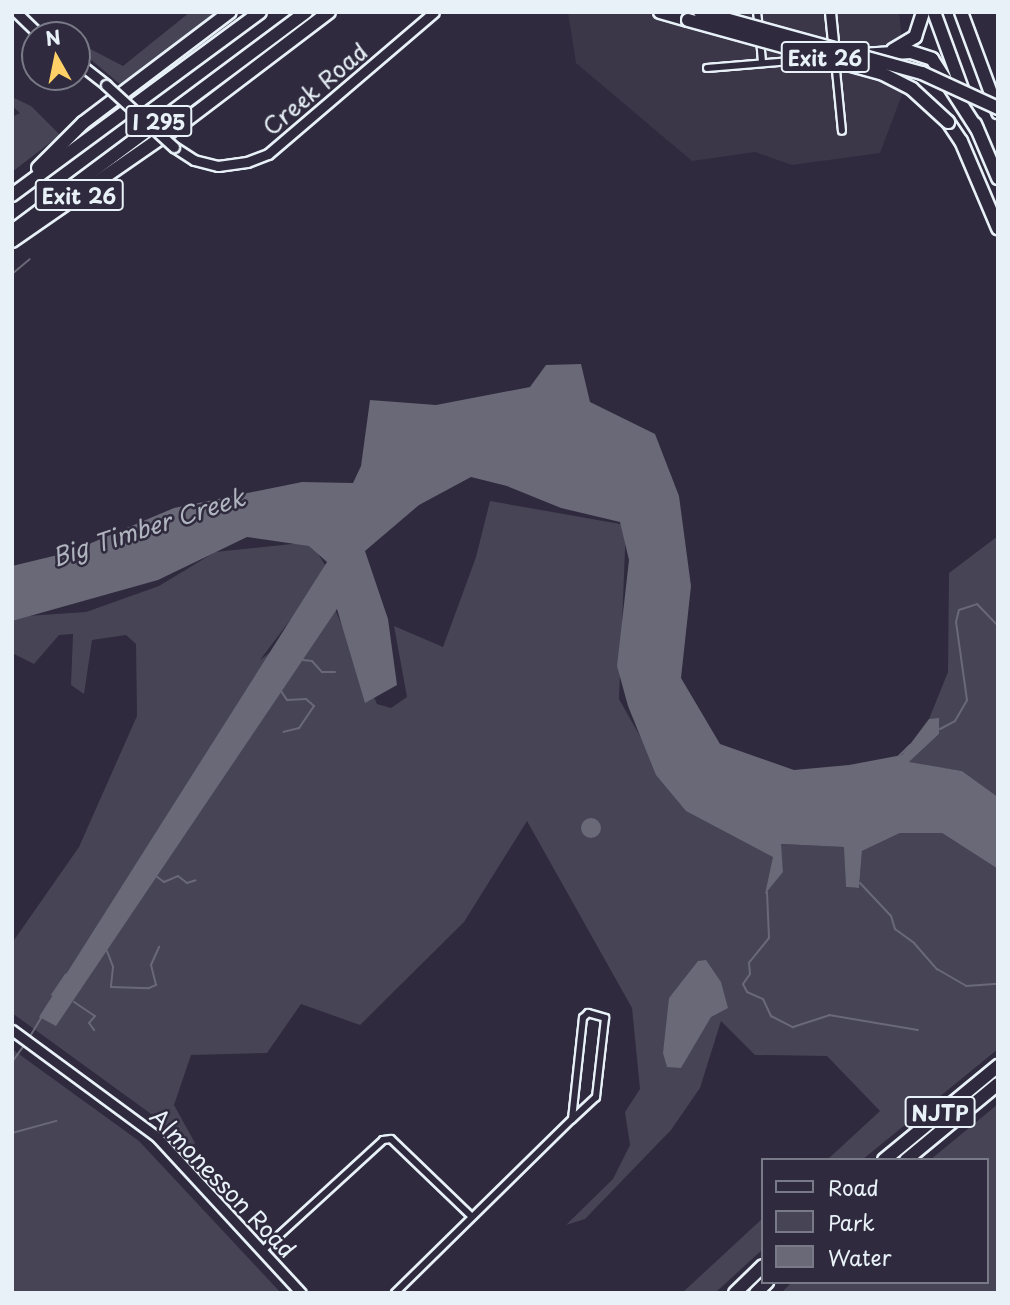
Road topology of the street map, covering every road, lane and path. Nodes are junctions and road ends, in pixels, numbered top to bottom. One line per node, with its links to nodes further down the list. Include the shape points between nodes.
1 (230, 12): 22 (highway, via 83,122)
2 (260, 12): 22 (highway, I 295)
3 (306, 12): 24 (highway, I 295)
4 (329, 12): 25 (highway, Exit 26)
5 (434, 12): 17 (street, Creek Road, bridge, via 268,154 247,162 218,166 194,160 174,148)
6 (660, 12): 23 (highway, Exit 26, bridge, via 881,73 912,89 948,122 961,141)
7 (700, 12): 18 (highway, bridge, via 922,73)
8 (757, 12): 15 (street)
9 (830, 12): 14 (street)
10 (923, 12): 13 (highway, via 912,40)
11 (934, 12): 19 (highway)
12 (961, 12): 18 (highway)
13 (880, 53): 14 (highway); 19 (highway, via 917,53 936,62)
14 (834, 58): 15 (street); 20 (street)
15 (762, 63): 16 (street)
16 (707, 68)
17 (91, 73)
18 (998, 111)
19 (977, 129): 21 (highway)
20 (842, 131)
21 (998, 178)
22 (12, 193)
23 (998, 228)
24 (12, 231)
25 (12, 241)
26 (12, 1030): 33 (street, Almonesson Road, via 157,1137)
27 (998, 1066): 30 (highway, NJTP)
28 (998, 1084): 31 (highway, NJTP)
29 (572, 1119): 29 (street, via 596,1097 602,1014 588,1013 583,1018); 32 (street)
30 (886, 1158)
31 (908, 1158)
32 (472, 1217): 33 (street, via 391,1139 383,1140); 36 (street)
33 (262, 1251): 35 (street, Almonesson Road)
34 (762, 1267): 37 (highway)
35 (300, 1293)
36 (396, 1293)
37 (735, 1293)

